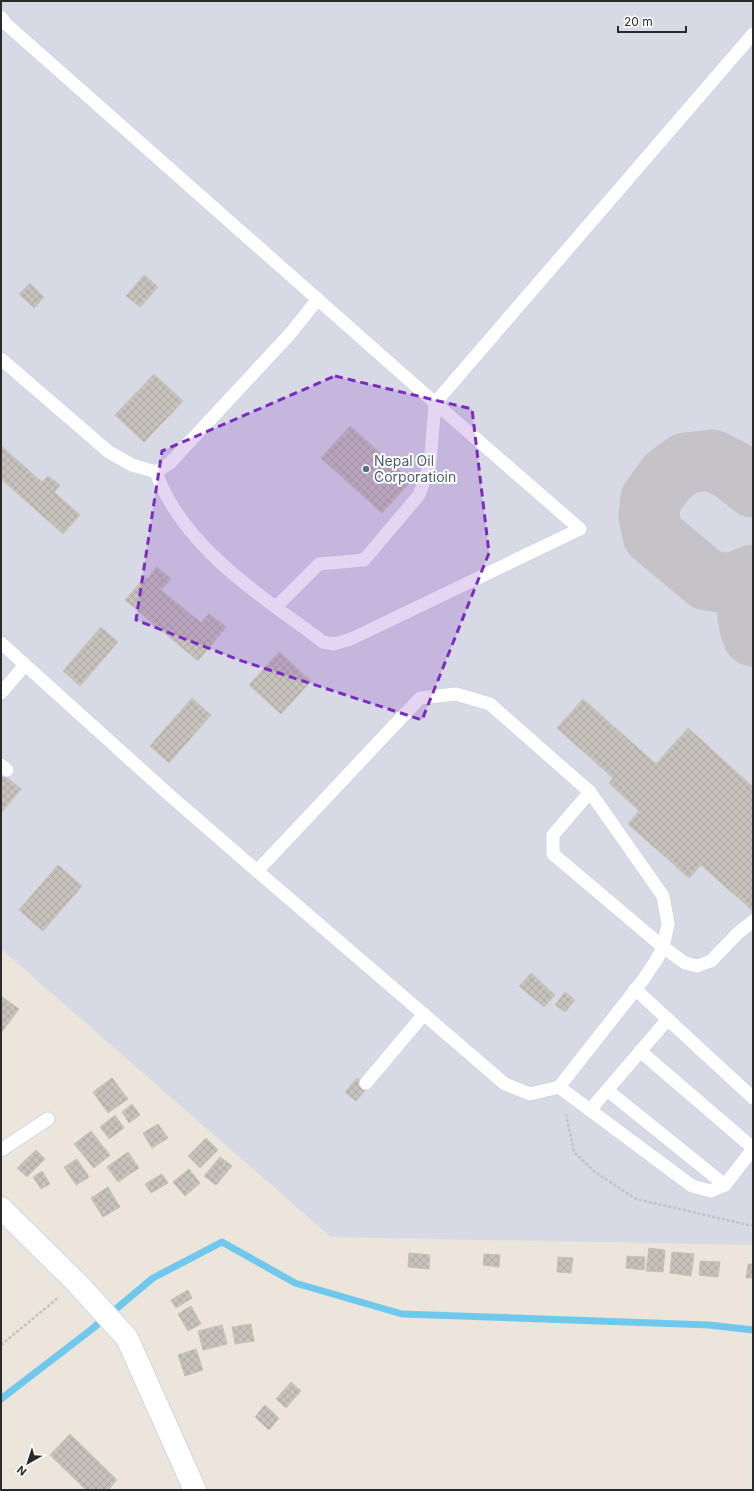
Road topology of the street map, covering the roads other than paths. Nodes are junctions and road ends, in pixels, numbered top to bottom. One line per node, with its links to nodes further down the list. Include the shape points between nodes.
1 (1, 17): 3 (lane)
2 (753, 34): 5 (lane)
3 (318, 299): 5 (lane); 6 (lane, via 289,335 170,463)
4 (1, 359): 6 (lane, via 109,452 132,464)
5 (435, 403): 7 (lane, via 430,465 419,495 364,560 319,564); 7 (lane, via 580,529 350,639 334,644 323,642)
6 (156, 472): 7 (lane, via 161,487 198,540 237,578)
7 (276, 607)
8 (1, 643): 9 (lane)
9 (25, 665): 10 (lane); 12 (lane)
10 (1, 693)
11 (590, 792): 12 (lane, via 490,704 456,694 420,698); 14 (lane, via 663,896 668,924); 14 (lane, via 553,835 553,854)
12 (257, 871): 16 (lane)
13 (753, 921): 14 (lane, via 711,961 697,966 685,963)
14 (663, 947): 15 (lane, via 658,959)
15 (636, 989): 17 (lane); 20 (lane)
16 (424, 1014): 19 (lane); 20 (lane, via 505,1084 530,1094)
17 (668, 1019): 18 (lane); 22 (lane)
18 (640, 1051): 21 (lane); 25 (lane)
19 (366, 1083)
20 (559, 1086): 23 (lane)
21 (607, 1090): 23 (lane); 27 (lane)
22 (753, 1098)
23 (590, 1110): 27 (lane, via 692,1186 710,1191)
24 (48, 1119): 26 (lane)
25 (753, 1148): 27 (lane)
26 (1, 1150)
27 (725, 1185)
28 (1, 1208): 29 (street, via 77,1283 126,1338)
29 (195, 1490)

